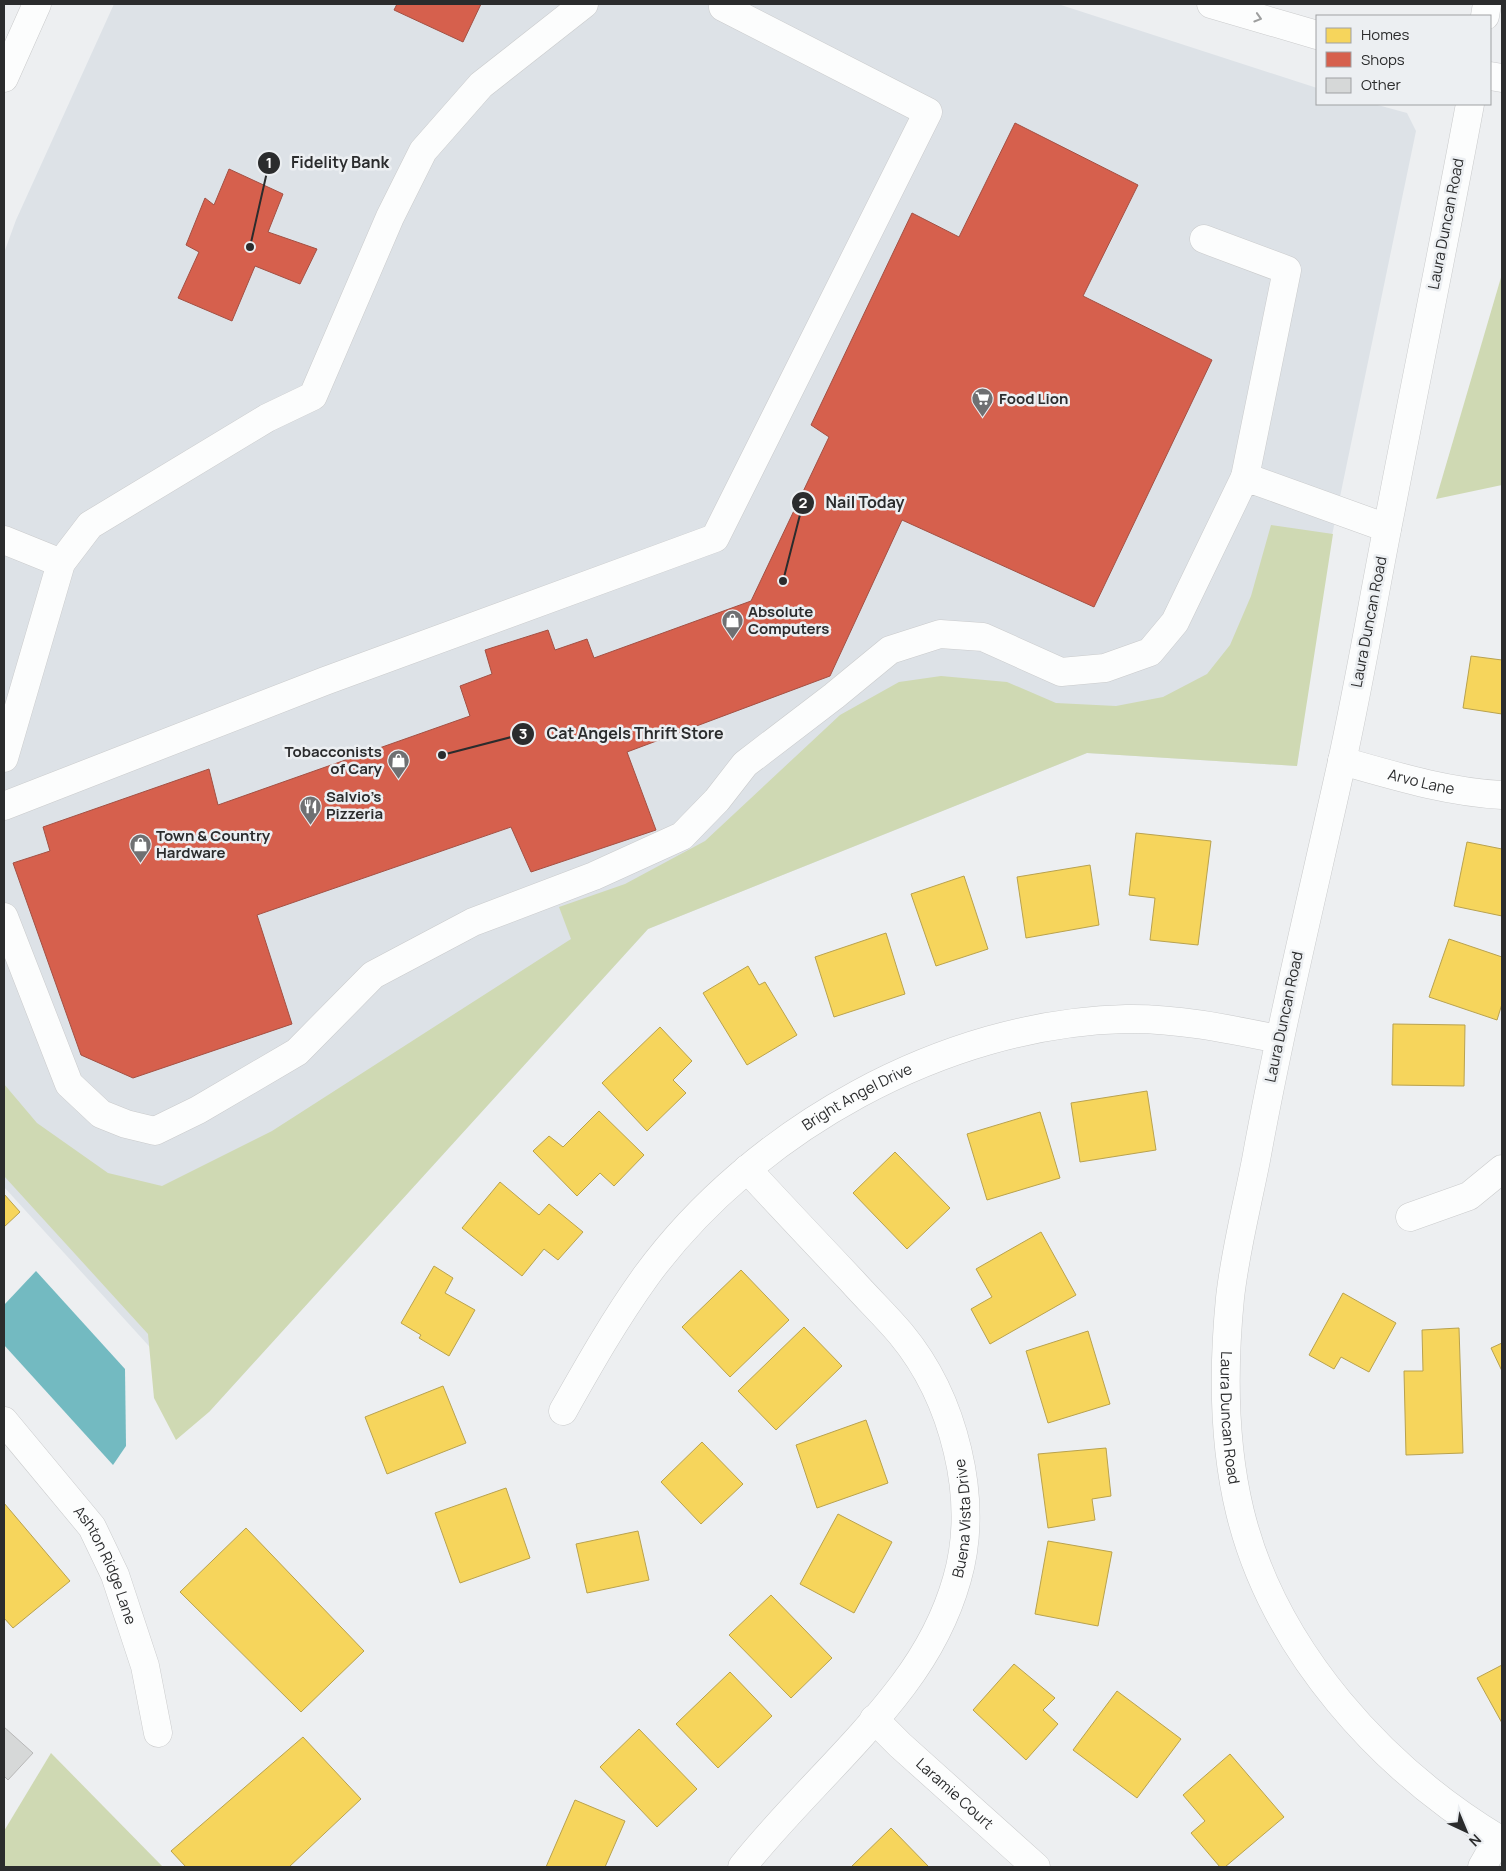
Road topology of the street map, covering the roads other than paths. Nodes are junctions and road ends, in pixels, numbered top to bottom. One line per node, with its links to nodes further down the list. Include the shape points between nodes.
1 (37, 4): 6 (street)
2 (584, 4): 12 (street, via 481,85 423,151 390,217 313,396 267,418 90,525)
3 (1211, 4): 5 (street, one-way to 5)
4 (720, 5): 16 (street, via 928,112 715,538 325,681)
5 (1316, 36)
6 (4, 78)
7 (1470, 105): 10 (street, Laura Duncan Road)
8 (1204, 239): 9 (street, via 1287,270)
9 (1244, 477): 10 (street); 17 (street, via 1175,622 1150,652 1105,668 1061,672 983,637 940,634 890,650 745,764 717,800 682,836 594,876 473,922 373,975 297,1052 198,1110 155,1131 102,1114 69,1084)
10 (1387, 528): 14 (street, Laura Duncan Road)
11 (4, 540): 12 (street)
12 (61, 563): 13 (street)
13 (4, 758)
14 (1342, 761): 15 (street, Arvo Lane, via 1417,783); 18 (street, Laura Duncan Road)
15 (1502, 795)
16 (4, 806)
17 (4, 917)
18 (1278, 1039): 20 (street, Bright Angel Drive, via 1127,1019 1083,1022 1027,1032 913,1066 806,1125); 26 (street, Laura Duncan Road, via 1231,1294 1225,1363 1227,1436 1240,1514 1262,1577 1329,1691 1368,1737 1429,1790)
19 (1502, 1168): 21 (street, via 1469,1196)
20 (747, 1169): 22 (street, Bright Angel Drive, via 693,1222 647,1276); 24 (street, Buena Vista Drive, via 902,1335 944,1406 957,1447 964,1489 964,1533 958,1577 944,1616 927,1648)
21 (1410, 1217)
22 (563, 1411)
23 (4, 1421): 25 (street, Ashton Ridge Lane, via 92,1527 115,1575 145,1666)
24 (874, 1719): 27 (street, Buena Vista Drive); 28 (street, Laramie Court)
25 (158, 1733)
26 (1500, 1840): 29 (street)
27 (742, 1867)
28 (1036, 1867)
29 (1482, 1867)

